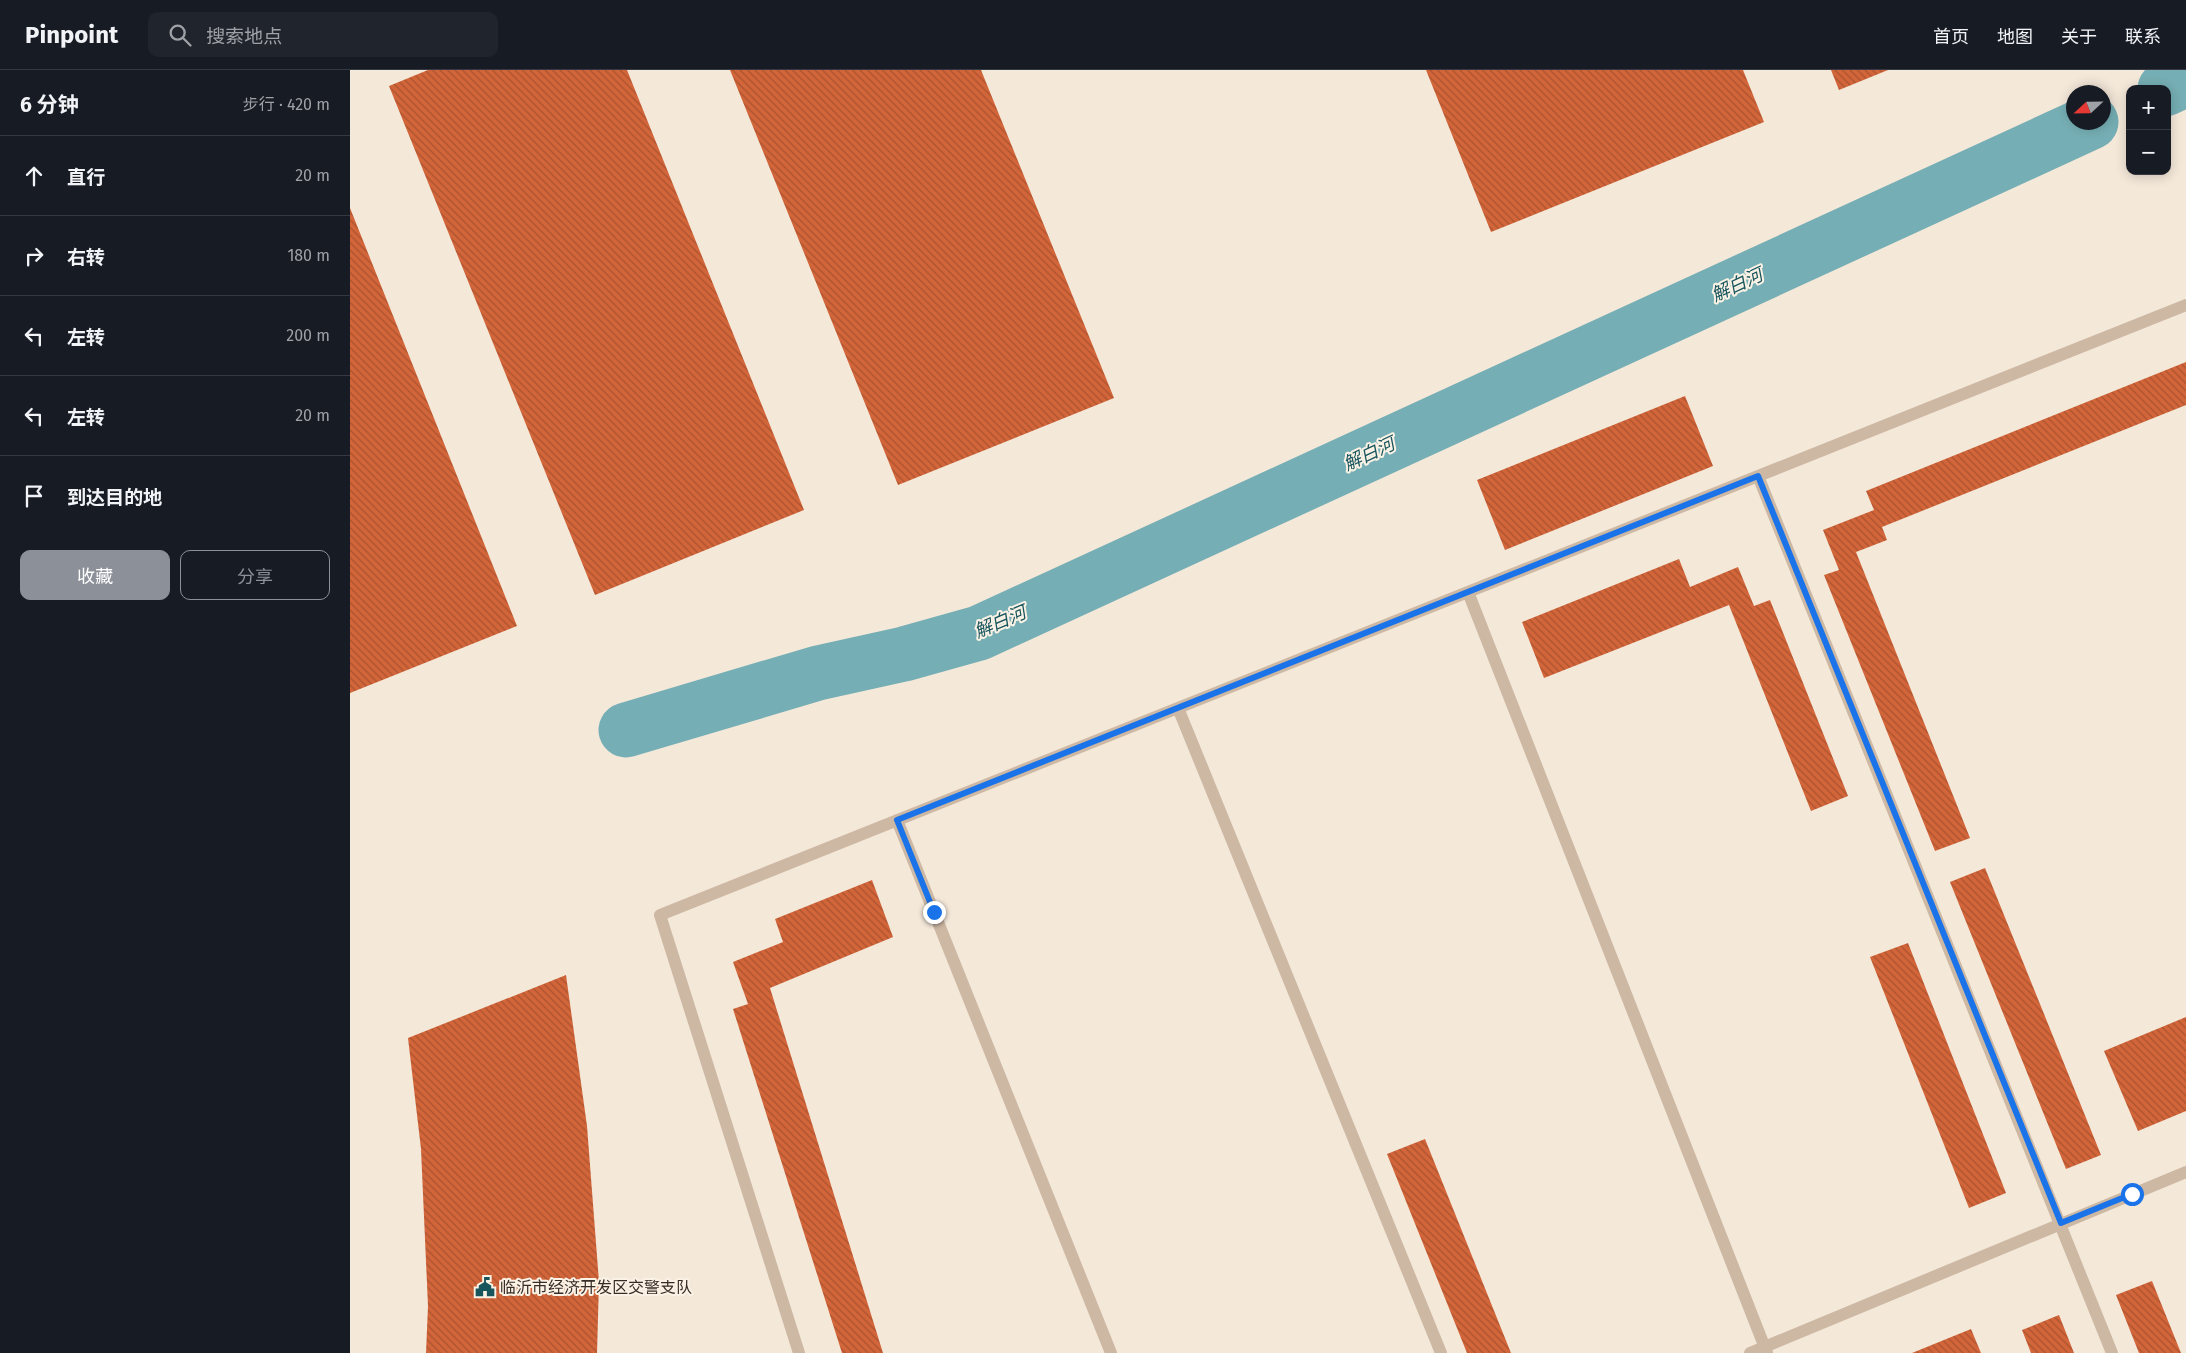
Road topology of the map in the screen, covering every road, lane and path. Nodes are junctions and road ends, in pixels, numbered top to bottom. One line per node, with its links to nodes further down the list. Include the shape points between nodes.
1 (2186, 304): 2 (lane)
2 (1758, 476): 3 (lane); 7 (lane)
3 (1468, 592): 4 (lane); 8 (lane)
4 (1178, 708): 5 (lane); 11 (lane)
5 (897, 820): 9 (lane, via 660,915); 10 (lane)
6 (2186, 1172): 7 (lane)
7 (2061, 1223): 8 (lane); 13 (lane)
8 (1765, 1350): 12 (lane)
9 (799, 1353)
10 (1111, 1353)
11 (1441, 1353)
12 (1750, 1353)
13 (2112, 1353)

